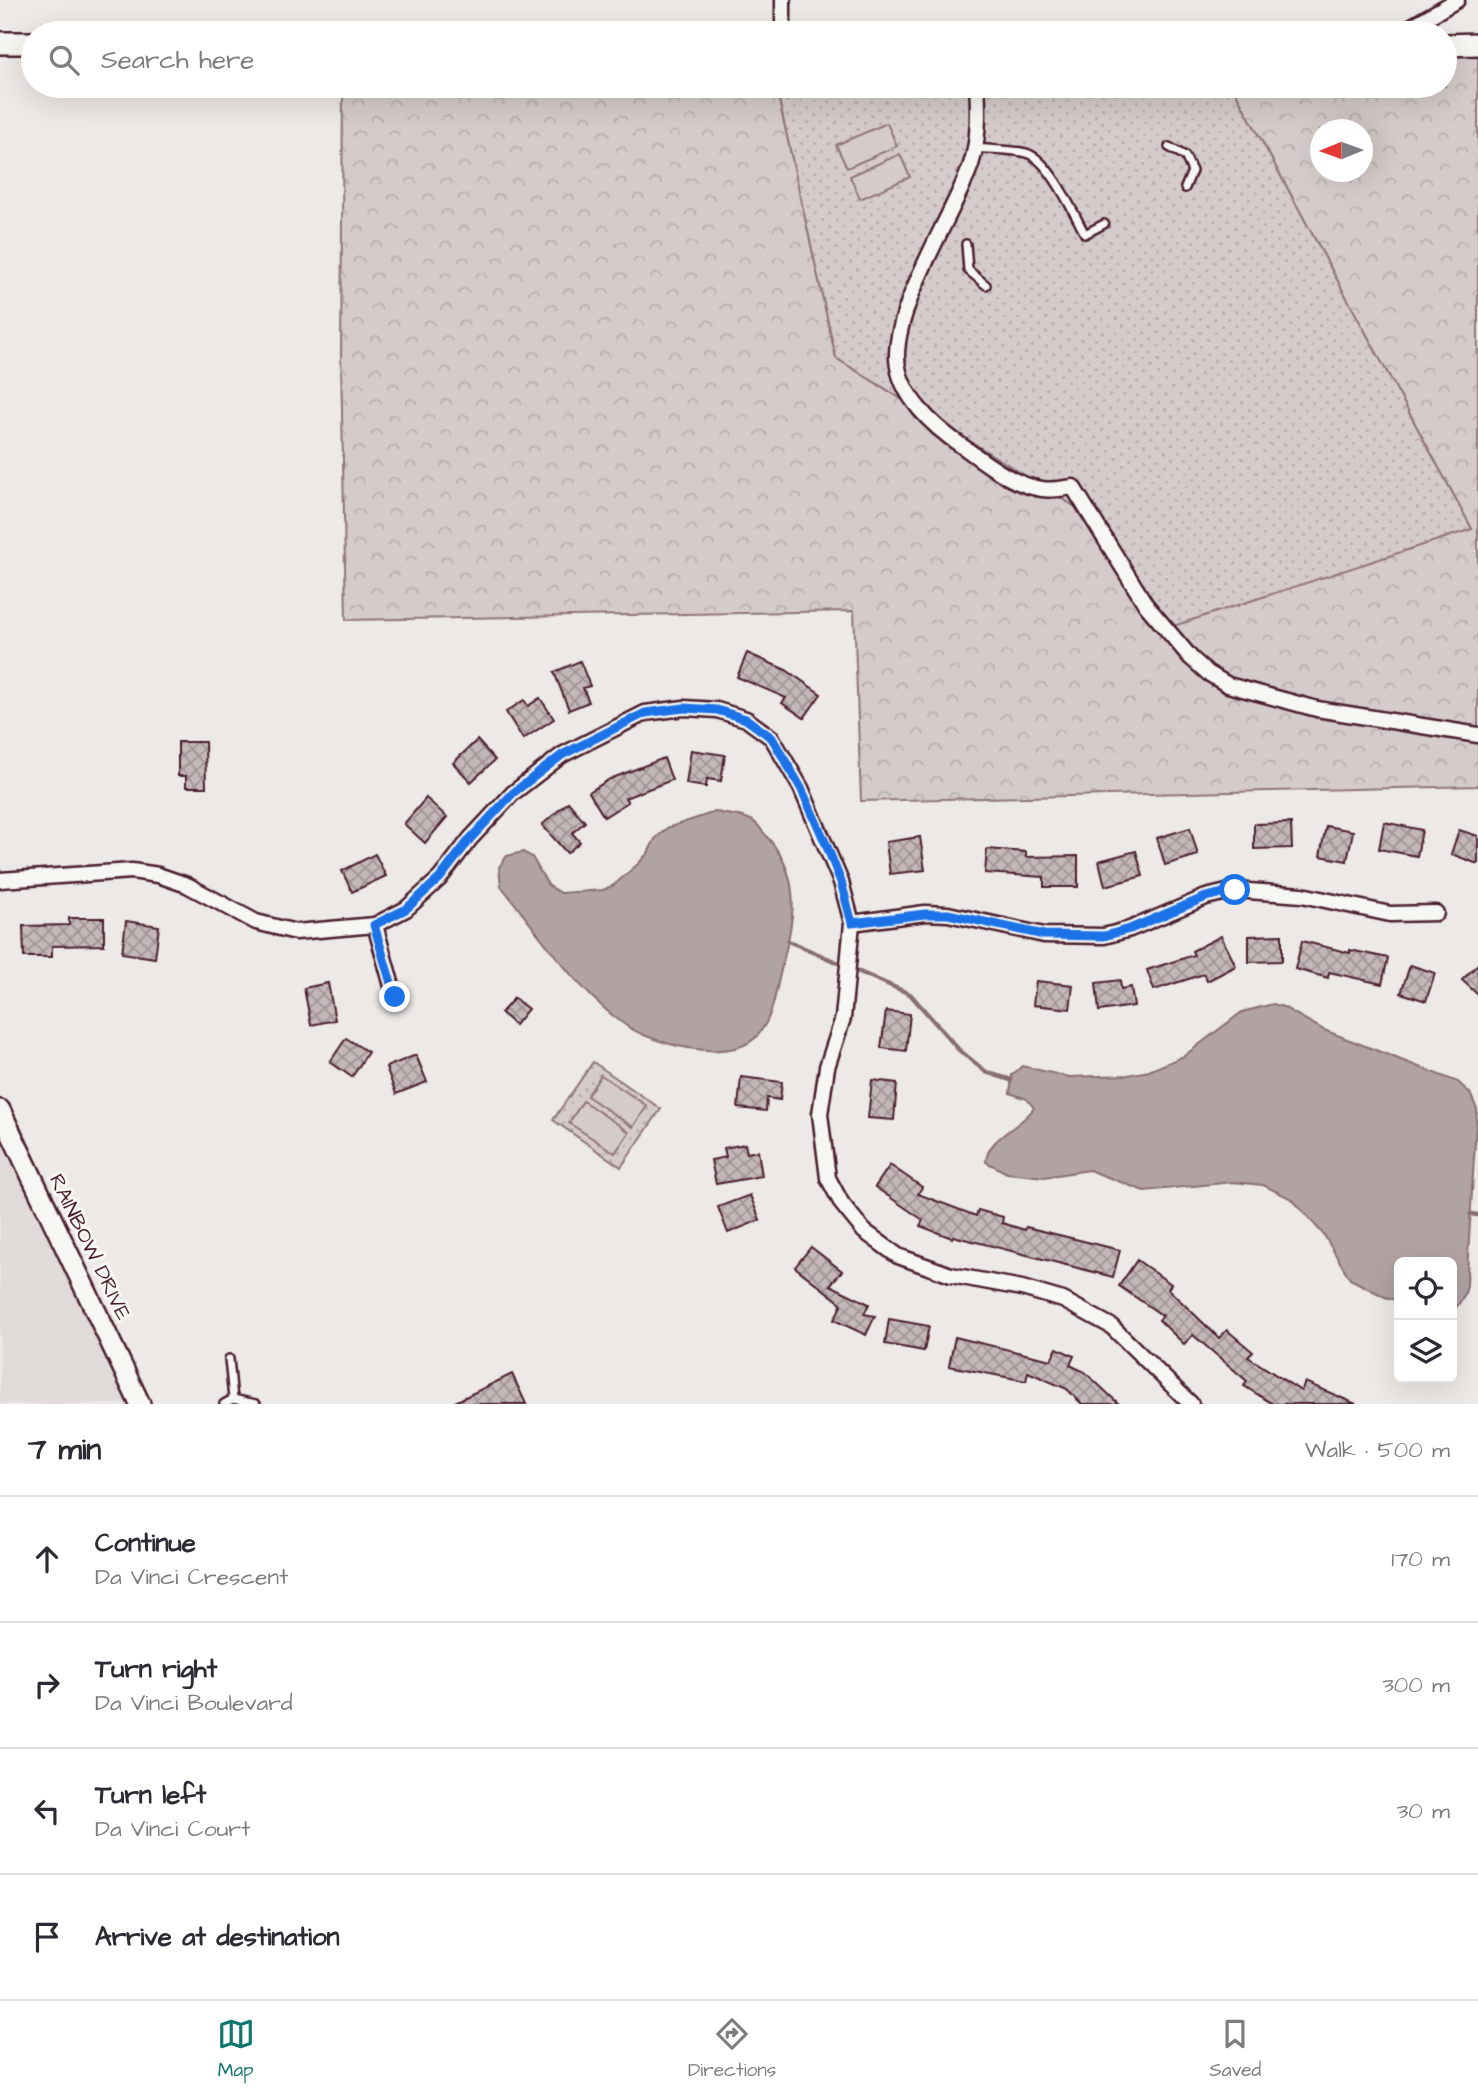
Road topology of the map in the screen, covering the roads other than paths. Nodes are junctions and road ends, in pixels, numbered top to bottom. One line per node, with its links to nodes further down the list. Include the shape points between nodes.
1 (783, 0): 3 (street)
2 (1457, 0): 4 (street)
3 (783, 21)
4 (1421, 21)
5 (0, 43): 6 (main road)
6 (21, 43)
7 (1457, 44): 8 (main road)
8 (1478, 44)
9 (977, 98): 11 (street)
10 (1169, 147): 12 (lane, via 1185,156 1192,171)
11 (974, 148): 13 (lane, via 1030,155 1044,166 1085,234); 16 (street, via 971,168 907,306 897,359 911,397 949,437 1009,478 1042,490 1078,485 1146,606 1191,658 1228,685 1317,709)
12 (1185, 188)
13 (1104, 224)
14 (966, 244): 15 (lane, via 968,270)
15 (986, 285)
16 (1478, 735)
17 (0, 880): 20 (street, via 132,871 187,885 256,922 296,932)
18 (1436, 913): 19 (street, via 1390,914 1303,895 1235,890 1104,936 1044,935 948,914)
19 (852, 923): 20 (street, via 826,844 772,738 746,719 717,710 684,708 645,713 562,755 513,793 440,878 406,909); 28 (street, via 844,1018 827,1067 820,1114 828,1178 842,1203 864,1231 898,1256 951,1275 1063,1300 1111,1326)
20 (374, 925): 21 (street)
21 (395, 997)
22 (0, 1110): 23 (street, RAINBOW DRIVE)
23 (6, 1134): 26 (street, RAINBOW DRIVE)
24 (229, 1359): 25 (lane)
25 (227, 1402): 27 (lane)
26 (140, 1404)
27 (256, 1404)
28 (1191, 1404)

